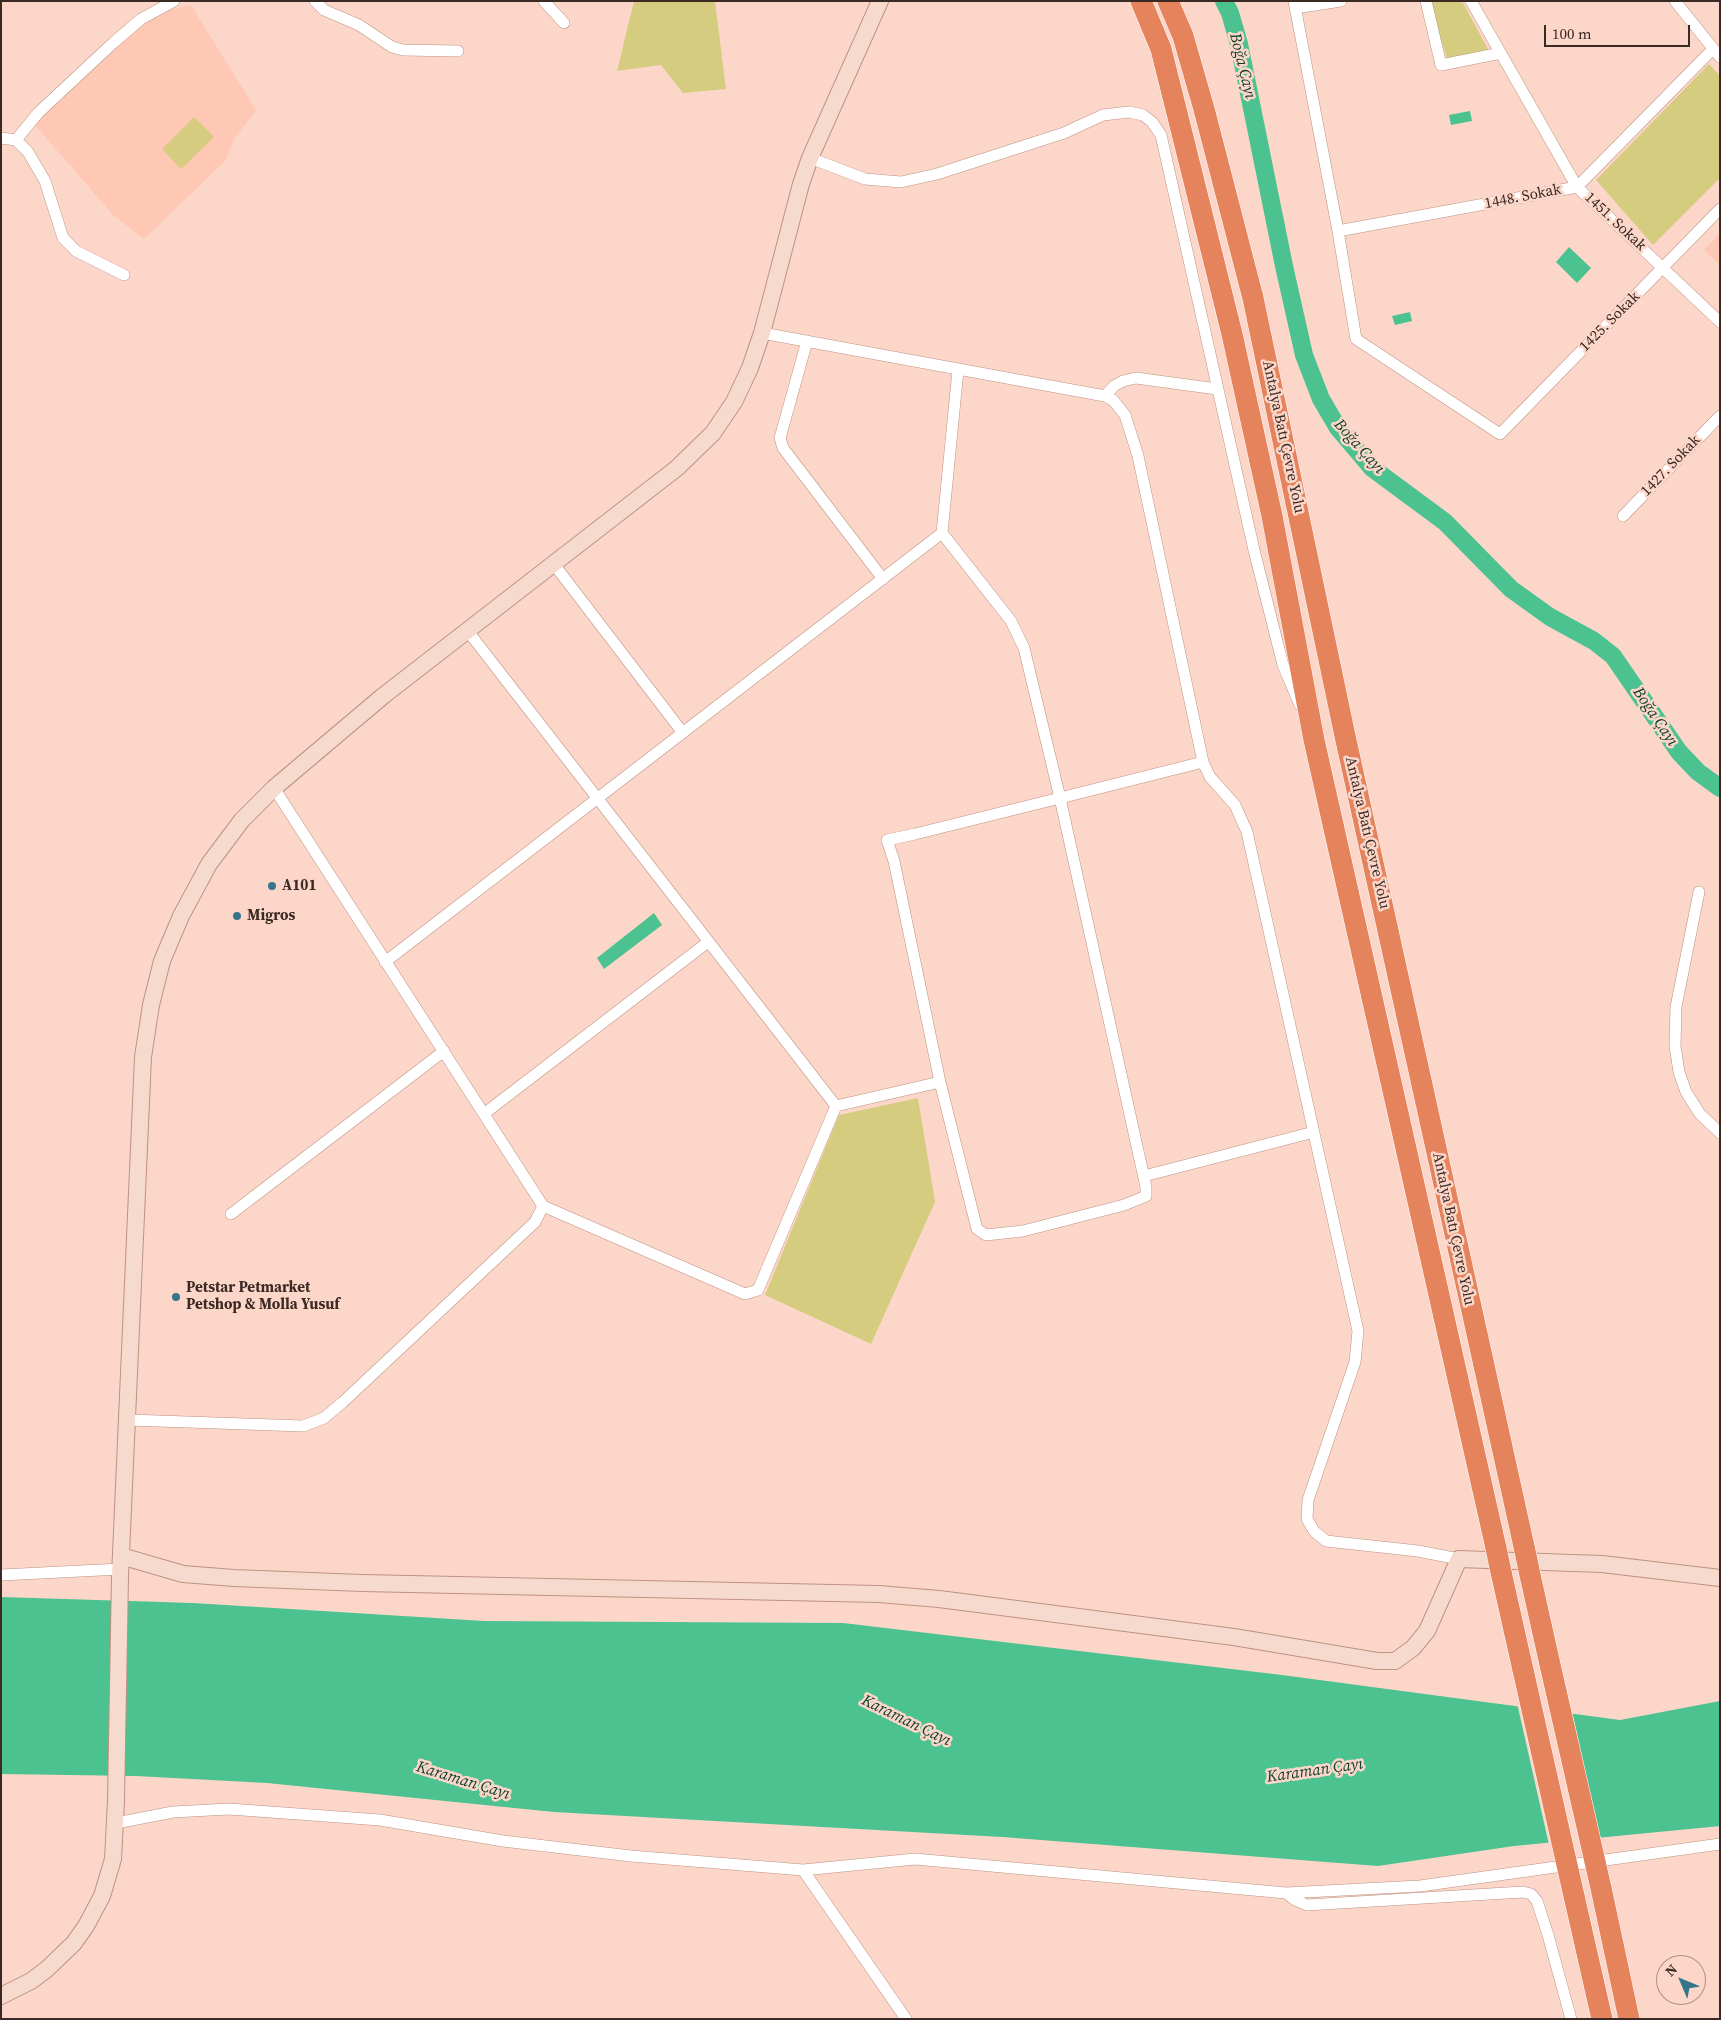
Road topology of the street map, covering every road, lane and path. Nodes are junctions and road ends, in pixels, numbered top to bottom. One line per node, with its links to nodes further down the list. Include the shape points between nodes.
1 (174, 1): 17 (street, via 141,19 38,113)
2 (315, 1): 13 (street, via 324,10 359,25 392,47)
3 (544, 1): 12 (street)
4 (880, 1): 18 (street)
5 (1141, 1): 37 (highway, via 1161,49 1232,334 1272,516)
6 (1168, 1): 67 (highway, Antalya Batı Çevre Yolu, bridge, via 1204,109 1253,298 1345,736)
7 (1341, 1): 11 (street)
8 (1426, 1): 14 (street, via 1441,65)
9 (1471, 1): 14 (street, 1451. Sokak)
10 (1675, 1): 15 (street)
11 (1294, 5): 21 (street)
12 (564, 23)
13 (458, 51)
14 (1501, 53): 19 (street, 1451. Sokak)
15 (1716, 53): 19 (street, 1448. Sokak)
16 (1, 138): 17 (street)
17 (16, 140): 23 (street, via 28,152 44,181 63,238 76,251)
18 (810, 158): 25 (street); 28 (street, via 865,179 901,182 937,174 1064,133 1103,114 1129,112 1143,115 1161,136)
19 (1577, 187): 21 (street, 1448. Sokak); 22 (street, 1451. Sokak)
20 (1720, 209): 22 (street, 1425. Sokak)
21 (1338, 231): 22 (street, 1425. Sokak, via 1356,339 1500,434)
22 (1664, 268): 24 (street, 1451. Sokak)
23 (124, 275)
24 (1720, 322)
25 (762, 333): 26 (street); 33 (street, via 734,402 713,433 677,468)
26 (807, 341): 27 (street); 34 (street, via 780,438 783,448)
27 (958, 370): 29 (street); 32 (street)
28 (1217, 388): 29 (street, via 1136,378 1123,381); 37 (street, via 1283,665)
29 (1105, 396): 38 (street, via 1120,407 1130,426)
30 (1720, 416): 31 (street, 1427. Sokak)
31 (1623, 516)
32 (942, 533): 34 (street); 41 (street, via 1011,621 1024,648)
33 (553, 563): 35 (street); 36 (street)
34 (883, 579): 36 (street)
35 (467, 630): 39 (street); 40 (street)
36 (683, 733): 40 (street)
37 (1314, 740): 66 (highway, bridge)
38 (1203, 762): 41 (street); 49 (street, via 1210,777 1235,805 1247,832)
39 (274, 788): 44 (street); 54 (street, via 242,820 208,864 162,961 151,1004 144,1057)
40 (598, 798): 43 (street); 44 (street)
41 (1060, 798): 46 (street, via 887,840); 51 (street)
42 (1699, 892): 50 (street, via 1676,1007 1674,1046 1686,1092 1700,1114)
43 (708, 942): 47 (street); 48 (street)
44 (385, 962): 45 (street)
45 (444, 1051): 48 (street); 53 (street)
46 (940, 1082): 47 (street); 51 (street, via 977,1229 986,1235 1023,1231 1124,1206 1146,1196)
47 (836, 1106): 52 (street, via 758,1290 745,1294)
48 (485, 1113): 52 (street)
49 (1314, 1132): 51 (street); 55 (street, via 1358,1331 1355,1362 1308,1500 1307,1519 1314,1531 1326,1540)
50 (1720, 1133)
51 (1144, 1176)
52 (543, 1206): 54 (street, via 535,1222 324,1418 303,1426)
53 (231, 1214)
54 (129, 1420): 56 (street)
55 (1459, 1559): 56 (street, via 1427,1631 1413,1648 1394,1661 1377,1661 1234,1637 879,1594 372,1584 234,1578); 58 (street, via 1602,1564)
56 (121, 1567): 57 (street); 59 (street)
57 (1, 1575)
58 (1720, 1578)
59 (116, 1822): 61 (street, via 173,1812 230,1809 380,1820 631,1856); 63 (street, via 109,1877 86,1926 47,1970)
60 (1720, 1844): 62 (street, via 1420,1886)
61 (803, 1870): 62 (street, via 915,1859); 64 (street)
62 (1286, 1893): 65 (street, via 1307,1905 1531,1894 1537,1901 1546,1927)
63 (1, 1996)
64 (906, 2019)
65 (1571, 2019)
66 (1602, 2019)
67 (1629, 2019)

